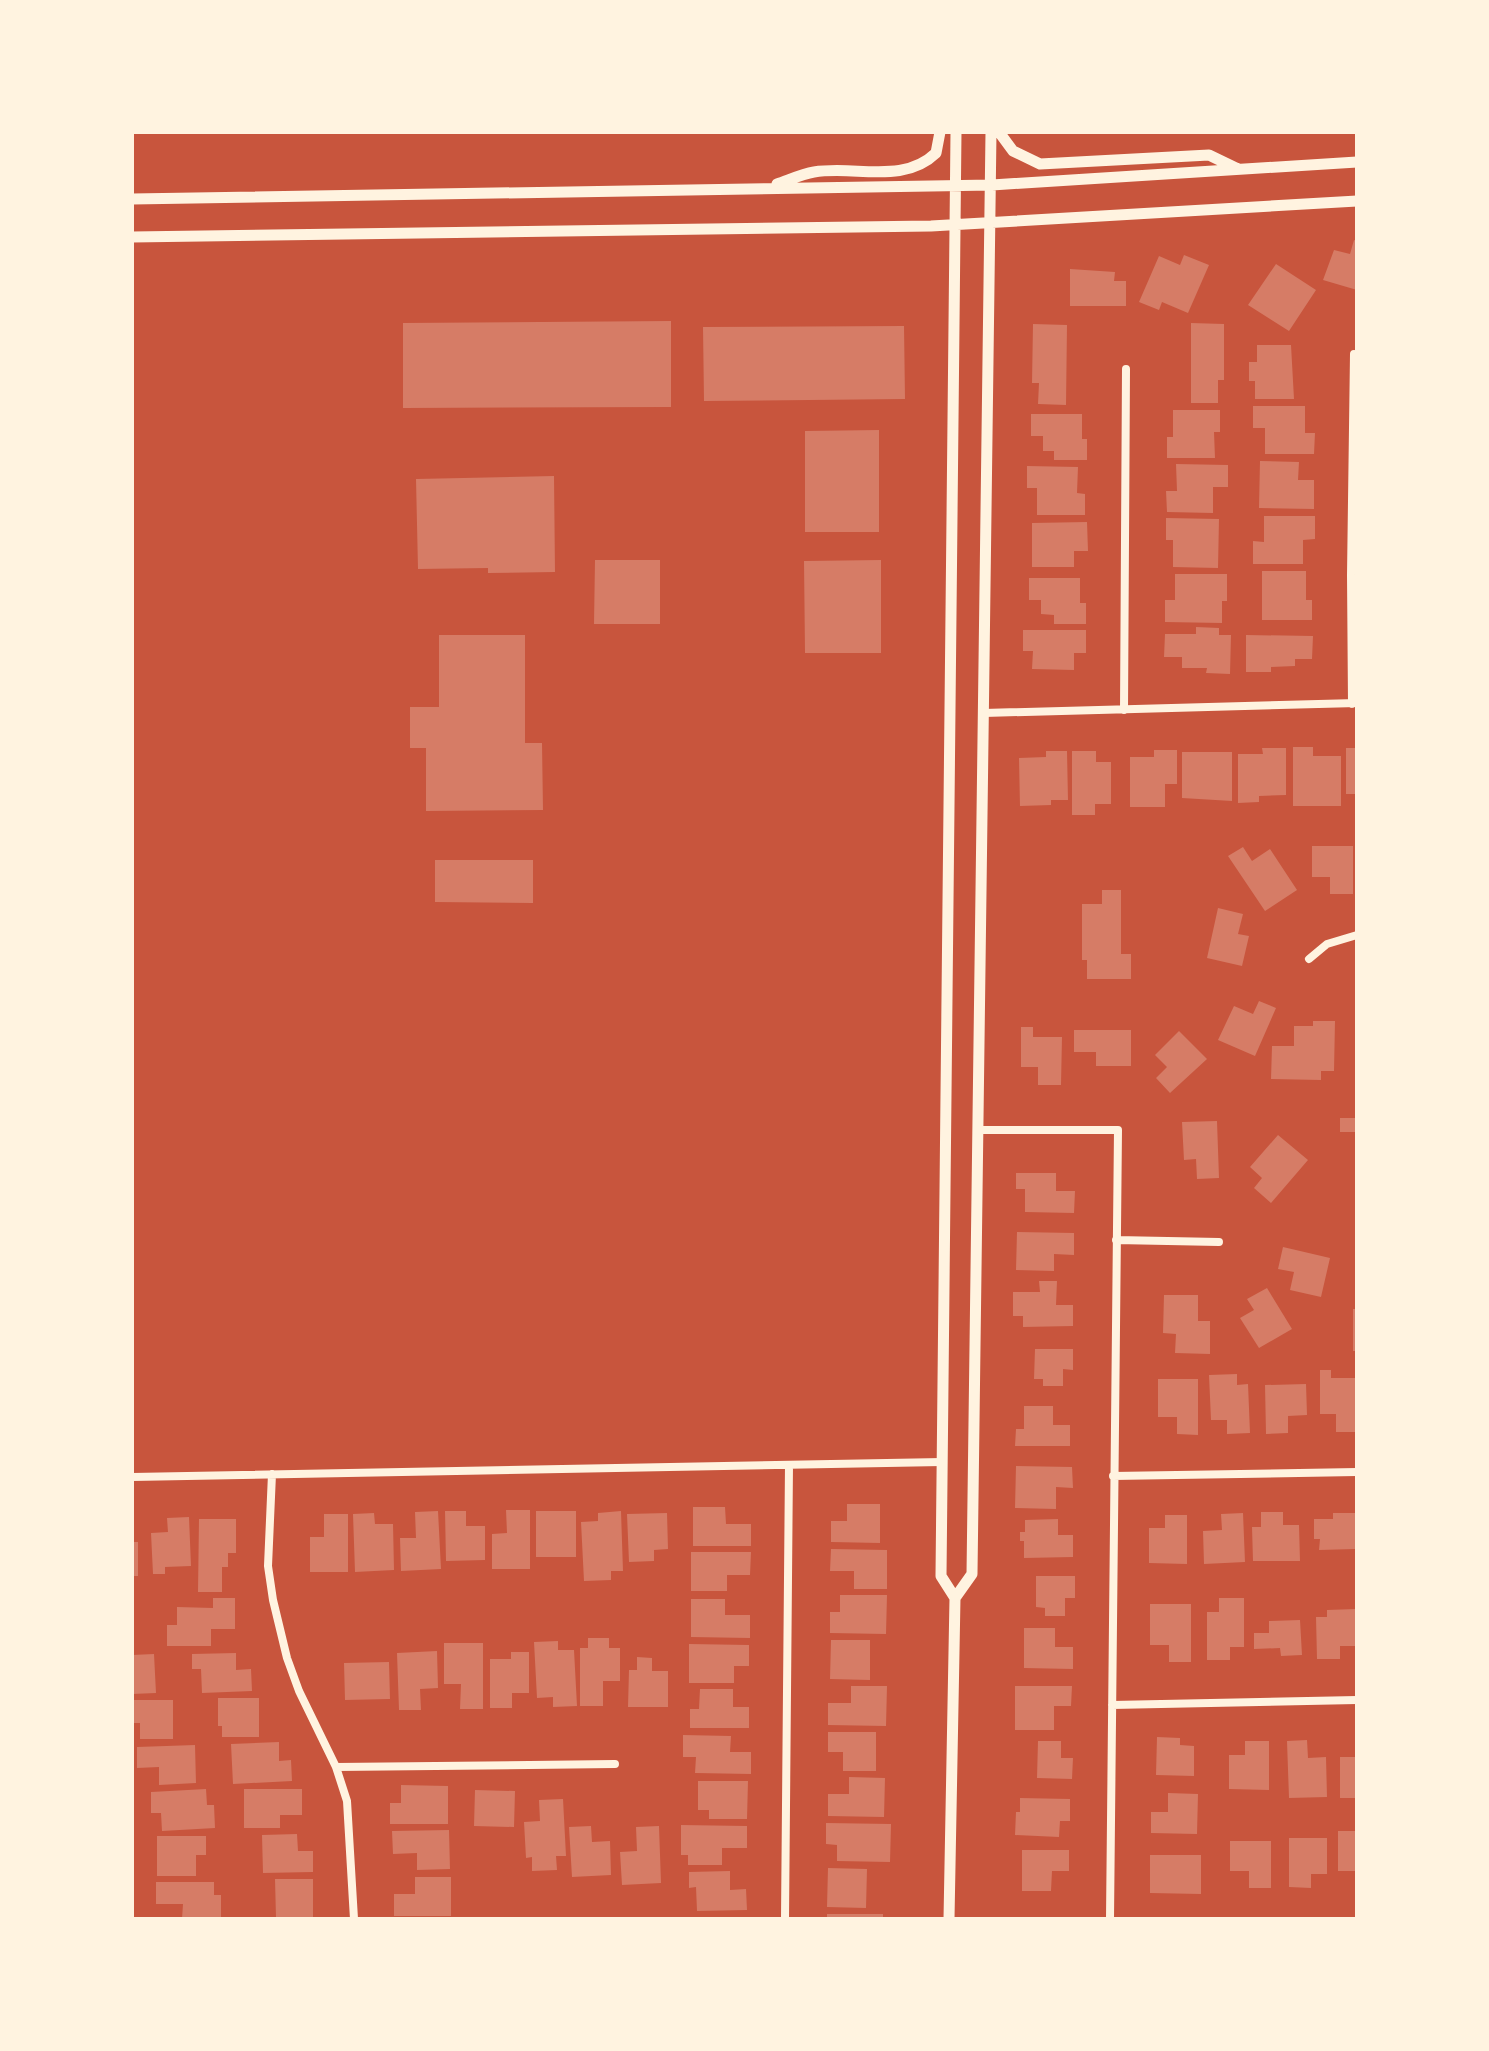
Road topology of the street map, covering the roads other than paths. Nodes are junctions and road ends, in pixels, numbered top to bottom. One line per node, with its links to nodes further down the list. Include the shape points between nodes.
1 (940, 132): 9 (street, via 936,153 916,167 814,172)
2 (956, 132): 8 (street)
3 (991, 132): 7 (street)
4 (999, 132): 6 (street, via 1013,151 1040,164 1209,155)
5 (1357, 162): 6 (street)
6 (1239, 170): 7 (street)
7 (992, 185): 8 (street); 12 (street)
8 (957, 186): 9 (street); 13 (street)
9 (765, 188): 10 (street)
10 (132, 199)
11 (1357, 201): 12 (street)
12 (991, 223): 13 (street); 19 (street)
13 (957, 225): 14 (street); 25 (street)
14 (132, 237)
15 (1354, 354): 17 (street)
16 (1126, 369): 18 (street)
17 (1354, 703): 18 (street)
18 (1124, 710): 19 (street)
19 (984, 713): 22 (street)
20 (1357, 935): 21 (street, via 1327,944)
21 (1309, 959)
22 (978, 1130): 23 (street, via 1118,1130); 31 (street, via 972,1574)
23 (1116, 1240): 24 (street); 29 (street)
24 (1219, 1242)
25 (942, 1462): 26 (street); 31 (street, via 941,1576)
26 (789, 1465): 28 (street); 37 (street)
27 (1357, 1472): 29 (street)
28 (272, 1474): 30 (street); 35 (street, via 268,1566 273,1600 295,1680)
29 (1113, 1476): 33 (street)
30 (132, 1477)
31 (955, 1598): 38 (street)
32 (1357, 1700): 33 (street)
33 (1112, 1705): 39 (street)
34 (615, 1764): 35 (street)
35 (336, 1767): 36 (street, via 347,1801)
36 (354, 1919)
37 (785, 1919)
38 (949, 1919)
39 (1110, 1919)

